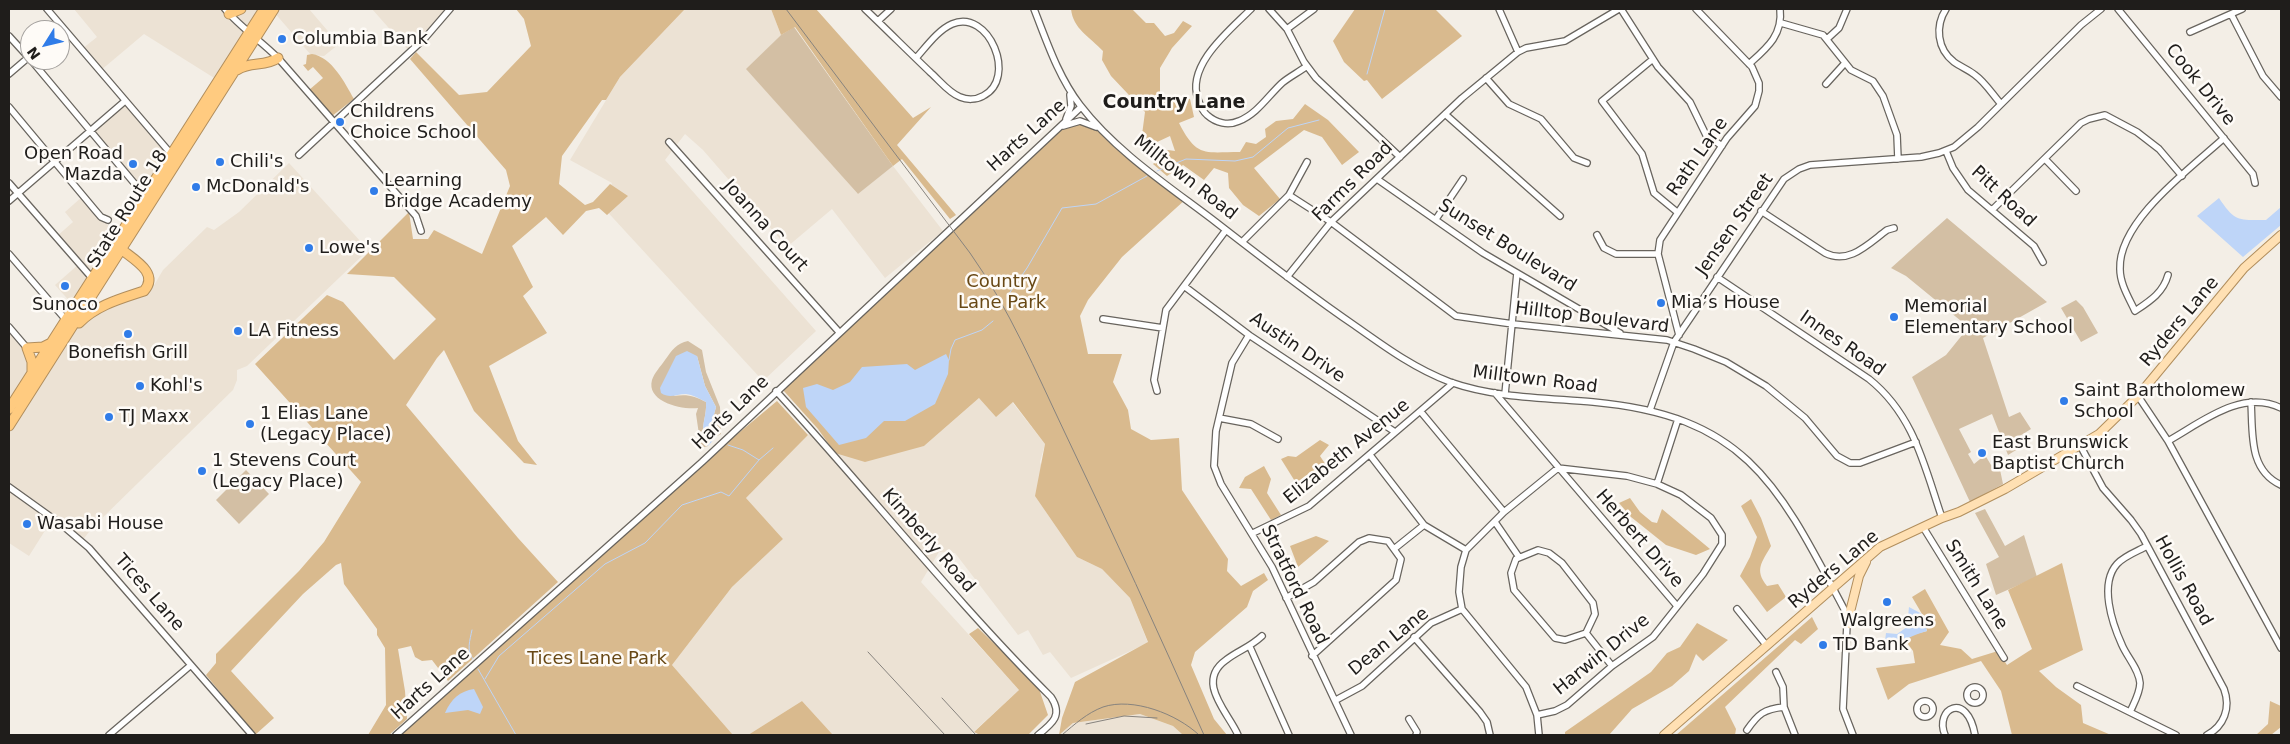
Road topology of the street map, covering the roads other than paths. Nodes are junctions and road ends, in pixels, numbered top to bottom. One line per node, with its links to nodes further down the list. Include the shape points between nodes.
1 (47, 9): 23 (street)
2 (241, 9): 21 (highway)
3 (264, 9): 28 (highway, State Route 18)
4 (274, 9): 28 (highway, State Route 18)
5 (450, 9): 54 (street, via 425,38)
6 (865, 9): 24 (street)
7 (891, 9): 24 (street)
8 (1034, 9): 46 (street, Milltown Road)
9 (1252, 9): 40 (street, via 1224,36 1198,71 1196,94 1205,114 1224,124 1239,121 1283,82)
10 (1269, 9): 26 (street)
11 (1314, 9): 26 (street)
12 (1499, 9): 33 (street)
13 (1620, 9): 33 (street, via 1565,41); 36 (street)
14 (1696, 9): 38 (street)
15 (1780, 9): 25 (street)
16 (1847, 9): 31 (street, via 1839,28)
17 (1946, 9): 49 (street, via 1939,28 1945,52 1956,64 1975,74)
18 (2101, 9): 49 (street, Jensen Street)
19 (2118, 9): 58 (street, Cook Drive)
20 (2242, 9): 22 (street)
21 (227, 12): 28 (street)
22 (2231, 14): 27 (street); 47 (street, via 2259,68)
23 (56, 20)
24 (878, 21): 35 (street)
25 (1781, 23): 31 (street, via 1817,32); 38 (street, via 1770,44)
26 (1287, 29): 40 (street)
27 (2190, 32)
28 (253, 35): 34 (street); 42 (highway, State Route 18); 63 (highway, State Route 18)
29 (9, 36): 32 (street)
30 (70, 37): 48 (street)
31 (1827, 39): 37 (street)
32 (20, 48)
33 (1518, 52): 44 (street, Farms Road)
34 (278, 58): 42 (highway, via 268,63 248,64); 54 (street)
35 (916, 58): 35 (street, via 944,29 958,22 972,23 982,29 990,40 1000,67 999,79 991,91 980,98 961,98)
36 (1653, 59): 60 (street, via 1690,102 1706,135); 82 (street, via 1602,100 1642,154 1654,193)
37 (1845, 63): 45 (street); 65 (street, via 1851,70 1873,81 1883,96 1897,134)
38 (1749, 64): 60 (street, Rath Lane, via 1759,83 1758,99)
39 (20, 66): 43 (street)
40 (1307, 66): 64 (street)
41 (40, 70): 55 (street)
42 (235, 72): 93 (highway, State Route 18)
43 (9, 74)
44 (1486, 78): 52 (street, Farms Road); 69 (street, via 1509,104 1541,119 1574,158)
45 (1826, 84)
46 (1067, 87): 51 (street, Milltown Road); 53 (street, via 1072,101)
47 (2281, 97)
48 (125, 101): 55 (street); 63 (street)
49 (2001, 104): 61 (street, Jensen Street, via 1969,135)
50 (9, 107): 67 (street)
51 (1081, 107): 53 (street, Harts Lane); 57 (street, Milltown Road)
52 (1445, 114): 64 (street, Farms Road); 83 (street)
53 (1065, 121): 56 (street, Harts Lane)
54 (334, 123): 62 (street); 89 (street, via 416,216)
55 (89, 130): 67 (street); 78 (street)
56 (1054, 131): 57 (street, via 1080,121); 109 (street, Harts Lane)
57 (1103, 132): 88 (street, Milltown Road)
58 (2224, 138): 70 (street); 74 (street, Cook Drive, via 2253,174)
59 (669, 142): 109 (street, Joanna Court)
60 (1722, 146): 82 (street, Rath Lane)
61 (1946, 151): 65 (street, Jensen Street, via 1920,158); 81 (street, Pitt Road, via 1968,190)
62 (299, 154)
63 (172, 155): 78 (highway, State Route 18)
64 (1400, 157): 71 (street, Farms Road)
65 (1898, 159): 80 (street, Jensen Street, via 1804,167 1784,179)
66 (2045, 159): 70 (street, via 2081,123 2089,118 2105,116 2137,132 2158,149); 75 (street); 81 (street)
67 (54, 162): 76 (street); 85 (street, via 101,217)
68 (1307, 162): 77 (street)
69 (1587, 163)
70 (2182, 176): 98 (street, via 2154,201 2122,246 2120,269 2135,311 2154,299)
71 (1377, 179): 84 (street, Sunset Boulevard); 86 (street, Farms Road)
72 (1463, 179): 84 (street)
73 (9, 183): 76 (street)
74 (2255, 183)
75 (2076, 191)
76 (18, 193): 79 (street); 101 (street)
77 (1289, 195): 86 (street, Hilltop Boulevard); 92 (street)
78 (145, 196): 93 (highway, State Route 18)
79 (9, 201)
80 (1761, 210): 87 (street, via 1836,257 1851,256); 100 (street, Jensen Street)
81 (1992, 210): 96 (street, Pitt Road, via 2034,246)
82 (1677, 212): 95 (street, Rath Lane, via 1660,240)
83 (1560, 216)
84 (1436, 219): 97 (street, Sunset Boulevard)
85 (108, 220)
86 (1331, 222): 99 (street, Farms Road); 106 (street, Hilltop Boulevard, via 1456,316)
87 (1894, 228)
88 (1226, 230): 92 (street, Milltown Road); 102 (street)
89 (421, 231)
90 (1597, 235): 95 (street, via 1604,248 1616,254)
91 (2281, 235): 124 (main road, Ryders Lane, via 2244,268)
92 (1242, 242): 99 (street, Milltown Road)
93 (116, 248): 101 (highway, State Route 18); 114 (highway, State Route 18); 114 (highway, via 148,271 148,286 100,306)
94 (9, 254): 105 (street)
95 (1658, 254): 113 (street)
96 (2043, 262)
97 (1517, 273): 104 (street, Sunset Boulevard); 106 (street)
98 (2168, 275)
99 (1287, 277): 119 (street, Milltown Road, via 1395,354)
100 (1717, 277): 113 (street, Jensen Street); 136 (street, Innes Road, via 1879,387 1898,408)
101 (92, 278): 105 (highway, State Route 18)
102 (1184, 286): 108 (street, via 1166,310); 111 (street, Austin Drive)
103 (1103, 319): 108 (street)
104 (1596, 319): 110 (street); 112 (street, Sunset Boulevard)
105 (66, 320): 115 (highway, State Route 18)
106 (1513, 324): 110 (street, Hilltop Boulevard); 123 (street)
107 (9, 327): 117 (street)
108 (1163, 328): 121 (street, via 1154,380)
109 (839, 332): 120 (street, Harts Lane)
110 (1592, 332): 112 (street, Hilltop Boulevard)
111 (1249, 335): 130 (street, Stratford Road, via 1232,363); 133 (street, Austin Drive)
112 (1623, 335): 116 (street, Hilltop Boulevard)
113 (1679, 335): 116 (street, Jensen Street)
114 (66, 336): 132 (highway, State Route 18)
115 (51, 342): 117 (highway, via 43,347); 118 (highway, State Route 18)
116 (1674, 342): 128 (street, Jensen Street); 136 (street, Hilltop Boulevard, via 1726,362 1766,386 1805,418 1845,462 1860,463)
117 (27, 348): 118 (highway)
118 (32, 373): 127 (highway, State Route 18)
119 (1454, 383): 122 (street, Milltown Road); 129 (street, Elizabeth Avenue)
120 (776, 391): 182 (street, Kimberly Road, via 936,574 1051,697 1058,710); 185 (street, Harts Lane, via 660,500)
121 (1157, 391)
122 (1495, 393): 123 (street, Milltown Road); 139 (street, Herbert Drive)
123 (1505, 394): 128 (street, Milltown Road)
124 (2138, 396): 135 (street); 137 (main road, Ryders Lane, via 2100,434)
125 (2251, 402): 126 (street); 135 (street, via 2231,406); 141 (street, via 2256,458 2265,474)
126 (2281, 408)
127 (9, 409)
128 (1650, 410): 131 (street, Milltown Road)
129 (1421, 412): 133 (street, Elizabeth Avenue); 143 (street)
130 (1219, 418): 134 (street, via 1251,424); 148 (street, Stratford Road, via 1213,458 1216,474)
131 (1678, 419): 140 (street); 154 (street, Milltown Road, via 1730,445 1767,479 1789,509)
132 (9, 426)
133 (1395, 432): 138 (street, Elizabeth Avenue)
134 (1278, 440)
135 (2168, 441): 165 (street)
136 (1916, 442): 144 (street, Innes Road)
137 (2080, 445): 144 (main road, Ryders Lane, via 2005,489); 149 (street, Hollis Road, via 2103,488 2131,520)
138 (1370, 454): 146 (street); 148 (street, Elizabeth Avenue, via 1308,506)
139 (1558, 468): 140 (street, Herbert Drive, via 1626,476); 143 (street); 156 (street, Herbert Drive)
140 (1657, 484): 156 (street, Herbert Drive, via 1700,509 1718,526 1722,535 1722,544 1713,560)
141 (2281, 486)
142 (9, 487): 168 (street, Tices Lane, via 82,541)
143 (1504, 512): 145 (street)
144 (1942, 518): 147 (main road, Ryders Lane)
145 (1494, 522): 151 (street); 152 (street)
146 (1424, 524): 150 (street); 151 (street)
147 (1923, 527): 153 (main road, Ryders Lane, via 1894,539); 167 (street, Smith Lane)
148 (1253, 533): 155 (street, Stratford Road)
149 (2147, 546): 177 (street, via 2118,562 2110,578 2108,594 2122,644 2139,679 2138,694); 198 (street, Hollis Road, via 2226,693 2224,718)
150 (1394, 549): 155 (street, via 1388,541 1369,538 1360,542 1314,582); 166 (street, via 1401,559 1396,580)
151 (1466, 550): 157 (street, via 1460,575)
152 (1519, 557): 160 (street, via 1538,550 1549,553 1562,563 1593,603 1595,614); 160 (street, via 1513,565 1512,585 1555,638 1565,640)
153 (1867, 559): 154 (main road, Ryders Lane); 159 (main road, via 1859,576)
154 (1833, 587): 159 (street, Milltown Road, via 1844,609); 163 (main road, Ryders Lane)
155 (1286, 598): 166 (street, Stratford Road)
156 (1677, 606): 169 (street, Harwin Drive, via 1653,637)
157 (1462, 609): 162 (street, Dean Lane, via 1432,623); 178 (street, via 1521,679)
158 (1737, 609): 163 (street)
159 (1847, 624): 194 (street, Milltown Road, via 1843,709)
160 (1586, 633): 169 (street)
161 (1262, 636): 164 (street)
162 (1414, 637): 172 (street, Dean Lane, via 1362,686); 190 (street, via 1488,722)
163 (1767, 646): 192 (main road, Ryders Lane)
164 (1250, 647): 186 (street, via 1234,654 1218,667 1213,687 1216,699 1232,720); 187 (street)
165 (2281, 648)
166 (1312, 656): 172 (street, Stratford Road)
167 (2004, 658)
168 (191, 665): 183 (street); 184 (street, Tices Lane)
169 (1612, 666): 178 (street, Harwin Drive, via 1567,706)
170 (1776, 672): 174 (street, via 1783,687)
171 (2078, 686): 177 (street)
172 (1336, 700): 188 (street, Stratford Road)
173 (1973, 703): 176 (street)
174 (1784, 707): 181 (street, via 1768,709 1754,719); 193 (street)
175 (1933, 712): 180 (street)
176 (1967, 712): 180 (street, via 1952,709); 196 (street)
177 (2130, 712): 197 (street)
178 (1537, 715): 191 (street)
179 (1409, 719): 189 (street)
180 (1943, 719): 195 (street)
181 (1747, 730)
182 (1042, 734)
183 (109, 735)
184 (252, 735)
185 (396, 735)
186 (1238, 735)
187 (1289, 735)
188 (1351, 735)
189 (1416, 735)
190 (1490, 735)
191 (1539, 735)
192 (1664, 735)
193 (1796, 735)
194 (1853, 735)
195 (1945, 735)
196 (1975, 735)
197 (2176, 735)
198 (2207, 735)

